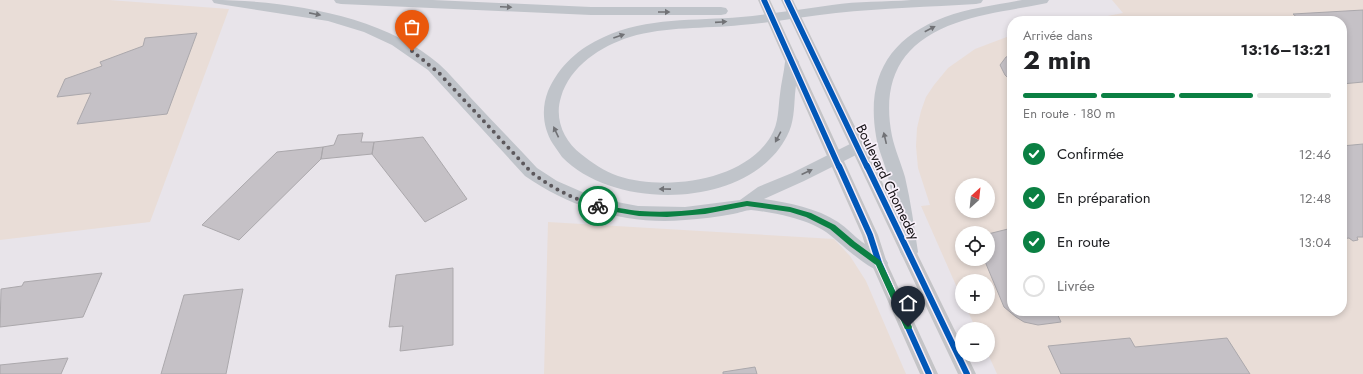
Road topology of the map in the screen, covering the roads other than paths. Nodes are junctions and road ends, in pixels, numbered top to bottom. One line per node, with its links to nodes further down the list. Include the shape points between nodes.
1 (219, 0): 11 (main road, one-way to 11, via 330,17 369,29 398,42 433,67 531,172 578,200 614,210 653,214 691,213)
2 (341, 0): 7 (main road, one-way to 7)
3 (764, 0): 8 (street)
4 (787, 0): 9 (street, Boulevard Chomedey)
5 (976, 0): 7 (main road)
6 (1042, 0): 12 (main road, one-way to 6, via 897,181 880,110 880,95 886,73 897,55 925,31 965,15)
7 (751, 15): 8 (main road, one-way to 7, via 785,120 776,142 756,162 738,174 722,180 694,187 670,189 630,185 587,168 561,142 553,126 553,97 562,75 585,53 608,40 640,30)
8 (792, 62): 10 (street)
9 (858, 147): 10 (main road); 12 (street, Boulevard Chomedey)
10 (836, 158): 11 (main road, one-way to 10, via 759,194); 13 (street, via 870,235)
11 (747, 204): 13 (main road, via 790,210 817,218)
12 (909, 252): 15 (street, Boulevard Chomedey)
13 (879, 263): 14 (street)
14 (929, 374)
15 (967, 374)

